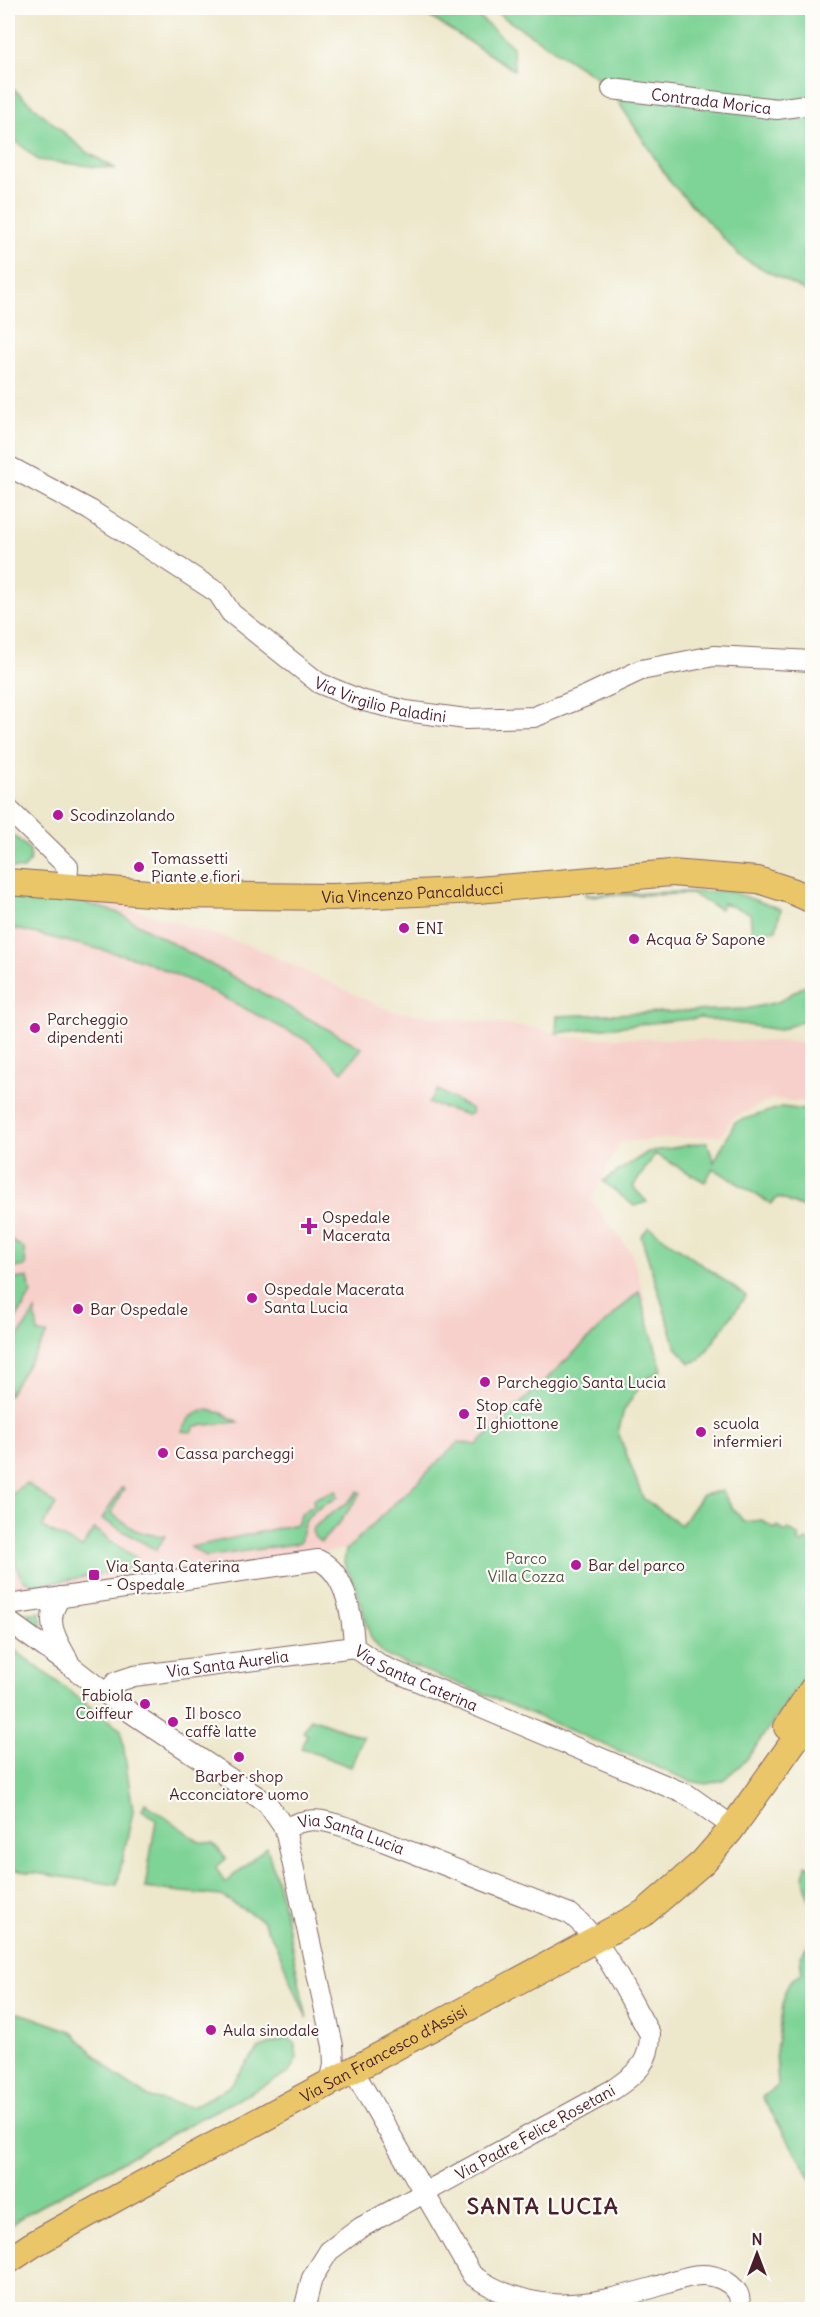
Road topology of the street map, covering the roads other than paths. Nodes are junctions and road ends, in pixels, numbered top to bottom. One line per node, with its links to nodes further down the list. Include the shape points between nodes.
1 (612, 89): 2 (street, Contrada Morica, via 777,109)
2 (813, 104)
3 (8, 466): 4 (street, Via Virgilio Paladini, via 90,510 218,593 231,613 319,683 360,700 466,719 534,717 641,670 714,656)
4 (813, 661)
5 (8, 809): 7 (street, via 68,867)
6 (8, 882): 7 (main road, Via Vincenzo Pancalducci)
7 (67, 887): 8 (main road, Via Vincenzo Pancalducci, via 174,895 333,897 478,890 670,873 758,880)
8 (813, 900)
9 (61, 1597): 10 (street, Via Santa Caterina); 12 (street, Via Santa Caterina, via 318,1560 336,1575 352,1616); 13 (street, Via Santa Lucia, via 50,1616)
10 (8, 1605)
11 (8, 1621): 13 (street, Via Santa Lucia)
12 (354, 1647): 15 (street, Via Santa Aurelia, via 134,1676 116,1682); 17 (street, Via Santa Caterina, via 382,1666 688,1795)
13 (72, 1667): 15 (street, Via Santa Lucia)
14 (813, 1690): 17 (main road)
15 (106, 1694): 18 (street, Via Santa Lucia, via 267,1803)
16 (813, 1716): 17 (main road)
17 (730, 1819): 19 (main road, via 654,1892); 19 (main road, Via San Francesco d'Assisi, via 703,1862 644,1912)
18 (285, 1829): 19 (street, Via Santa Lucia, via 304,1820 320,1820 352,1829 551,1905 583,1923); 21 (street, via 333,2046)
19 (595, 1939): 20 (main road, Via San Francesco d'Assisi); 22 (street, Via Padre Felice Rosetani, via 650,2034 650,2050 641,2067 614,2089)
20 (353, 2070): 21 (main road, Via San Francesco d'Assisi); 22 (street)
21 (330, 2083): 23 (main road, Via San Francesco d'Assisi, via 130,2190)
22 (424, 2192): 24 (street, Via Padre Felice Rosetani, via 360,2228 329,2251 312,2278); 25 (street, via 472,2275 511,2299 544,2306 584,2305 701,2275 724,2279 738,2293)
23 (8, 2261)
24 (304, 2310)
25 (740, 2310)

